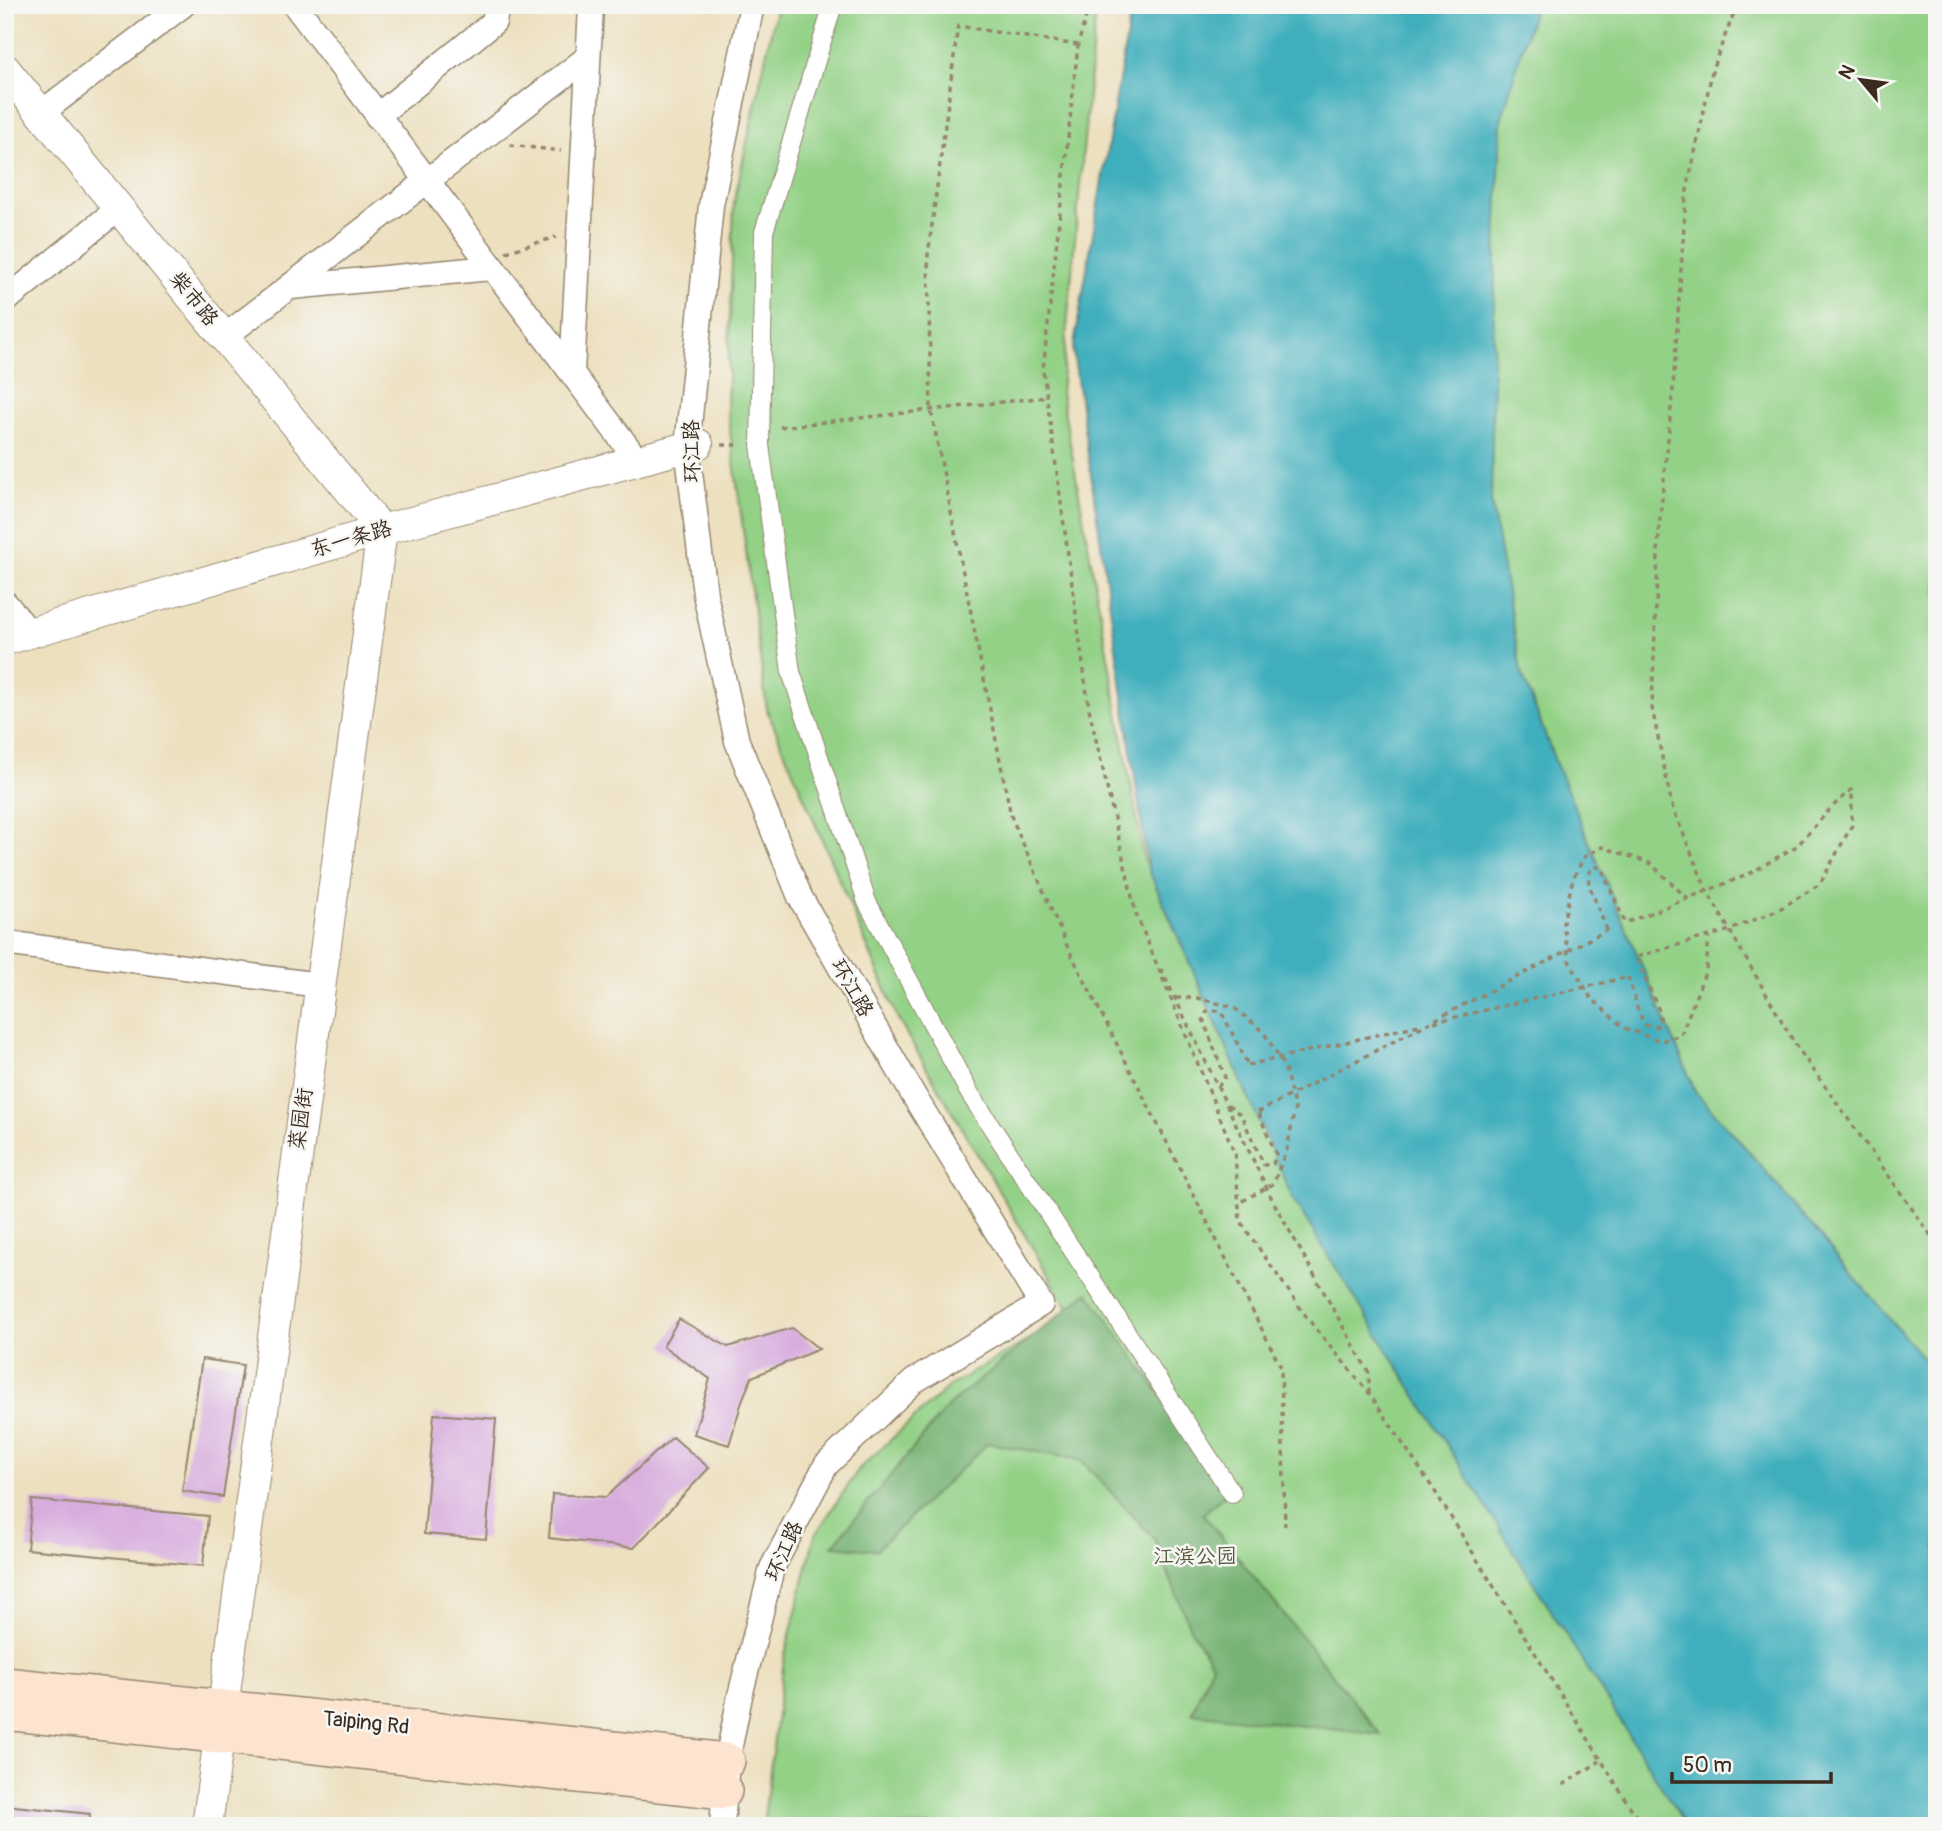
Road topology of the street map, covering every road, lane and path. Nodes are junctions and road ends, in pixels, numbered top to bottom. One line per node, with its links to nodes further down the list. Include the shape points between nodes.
1 (183, 5): 12 (street)
2 (295, 5): 13 (street)
3 (497, 5): 13 (street, via 495,22)
4 (751, 5): 27 (street, 环江路, via 711,205)
5 (833, 5): 26 (street, via 764,232)
6 (1089, 5): 9 (path)
7 (1737, 5): 32 (path, via 1713,66 1686,195 1659,528 1652,708 1672,806)
8 (591, 7): 10 (street)
9 (1078, 45): 24 (path, via 1042,370); 25 (path, via 958,26 928,255)
10 (587, 58): 14 (street); 15 (street)
11 (5, 69): 12 (street, 柴市路)
12 (41, 113): 17 (street, 柴市路)
13 (377, 116): 16 (street)
14 (480, 141): 15 (path); 16 (street)
15 (583, 154): 18 (street)
16 (427, 182): 19 (street); 20 (street)
17 (119, 208): 21 (street); 22 (street, 柴市路)
18 (579, 230): 19 (path); 23 (street)
19 (488, 263): 20 (street); 23 (street)
20 (290, 287): 22 (street)
21 (5, 301)
22 (224, 337): 29 (street, 柴市路)
23 (572, 373): 28 (street)
24 (1046, 397): 25 (path); 35 (path, via 1089,709)
25 (931, 410): 26 (path); 47 (path, via 1012,816 1068,948 1281,1367)
26 (760, 437): 27 (path); 46 (street, via 791,672 867,902 970,1094)
27 (693, 446): 28 (street, 东一条路); 52 (street, 环江路, via 705,594 737,741 800,897 1041,1304 914,1381 826,1465 772,1568 740,1696)
28 (638, 460): 29 (street, 东一条路)
29 (382, 530): 31 (street, 东一条路); 38 (street, 菜园街)
30 (5, 603): 31 (street)
31 (18, 636)
32 (1707, 891): 33 (path); 34 (path); 34 (path, via 1747,876 1797,846 1852,789 1852,825 1819,884 1778,910)
33 (1688, 899): 36 (path, via 1650,863 1602,847 1585,856 1573,878 1563,923 1569,961 1591,998 1625,1028 1661,1041 1681,1035 1706,970); 40 (path, bridge, via 1625,923 1602,869 1594,866 1588,874 1589,885 1607,930)
34 (1730, 930): 36 (path); 44 (path, via 1795,1044)
35 (1144, 932): 39 (path); 41 (path)
36 (1709, 936): 40 (path, bridge, via 1636,957 1660,1013 1656,1027 1646,1025 1639,1014 1628,977)
37 (5, 943): 38 (street)
38 (319, 985): 50 (street, 菜园街)
39 (1171, 998): 43 (path, via 1235,1154); 43 (path, via 1198,998 1233,1007 1263,1031 1285,1068 1295,1109 1287,1149 1273,1184)
40 (1429, 1023): 41 (path, bridge, via 1248,1065 1221,1011 1207,1011 1203,1019 1226,1077); 42 (path, bridge, via 1258,1112 1276,1154 1273,1164 1264,1165 1241,1115)
41 (1218, 1087): 42 (path)
42 (1226, 1104): 45 (path, via 1273,1201 1369,1373)
43 (1239, 1203): 45 (path, via 1240,1221 1308,1319)
44 (1937, 1244)
45 (1369, 1393): 51 (path, via 1436,1493)
46 (1232, 1493)
47 (1285, 1526)
48 (5, 1685): 50 (main road, Taiping Rd)
49 (5, 1712): 50 (main road, Taiping Rd)
50 (220, 1722): 52 (main road, Taiping Rd); 54 (street, 菜园街)
51 (1600, 1761): 53 (path); 56 (path)
52 (726, 1776): 55 (street, 环江路)
53 (1563, 1785)
54 (207, 1826)
55 (722, 1826)
56 (1642, 1826)

